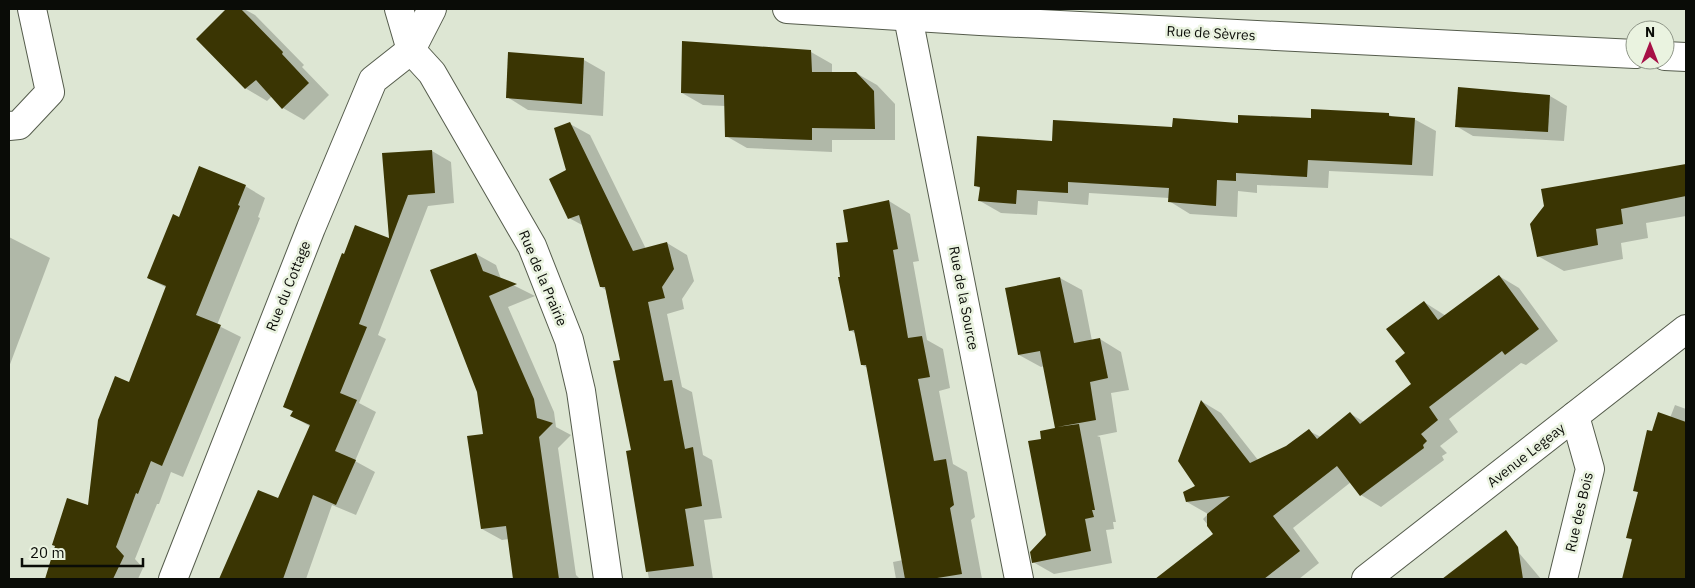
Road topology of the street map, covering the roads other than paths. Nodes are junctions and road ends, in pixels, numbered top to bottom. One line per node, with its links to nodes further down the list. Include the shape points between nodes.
1 (32, 9): 8 (street, via 50,92 19,125)
2 (399, 9): 6 (street)
3 (432, 9): 6 (street)
4 (787, 9): 5 (street, Rue de Sèvres)
5 (908, 17): 7 (street, Rue de Sèvres); 13 (street, Rue de la Source)
6 (412, 50): 11 (street, Rue du Cottage, via 373,80); 12 (street, Rue de la Prairie, via 432,73 532,246 569,340 581,391)
7 (1625, 53)
8 (9, 126)
9 (1686, 329): 10 (street, Avenue Legeay)
10 (1575, 416): 14 (street, Avenue Legeay); 15 (street, Rue des Bois, via 1590,469)
11 (173, 579)
12 (608, 579)
13 (1019, 579)
14 (1366, 579)
15 (1563, 579)

